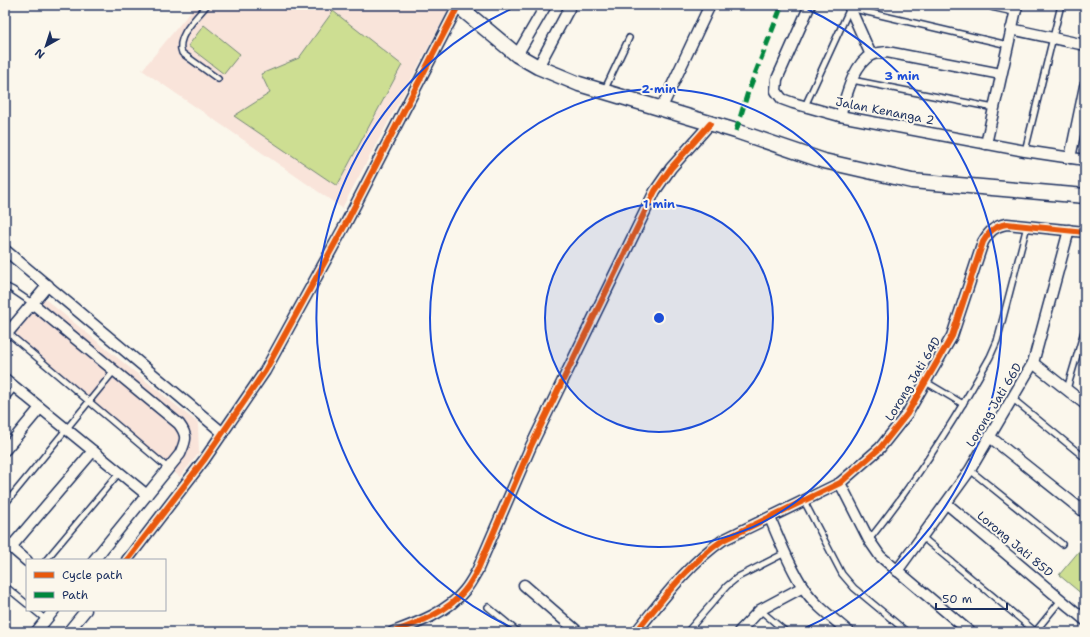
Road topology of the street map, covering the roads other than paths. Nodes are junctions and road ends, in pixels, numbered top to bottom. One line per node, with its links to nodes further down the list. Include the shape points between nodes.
1 (207, 5): 20 (lane, via 183,36 180,48 182,53)
2 (457, 5): 16 (main road); 57 (street, via 345,225 265,371)
3 (546, 5): 16 (street)
4 (571, 5): 18 (street)
5 (710, 5): 26 (street)
6 (810, 5): 24 (street, Jalan Kenanga 2, via 777,79 776,91 782,99)
7 (993, 5): 10 (street)
8 (1061, 5): 13 (lane)
9 (850, 7): 14 (lane); 17 (street); 24 (lane)
10 (1017, 8): 11 (street)
11 (1011, 29): 13 (street); 14 (street)
12 (629, 38): 23 (lane)
13 (1053, 38): 15 (street); 31 (lane)
14 (1008, 45): 19 (street)
15 (1085, 45)
16 (517, 55): 18 (main road)
17 (871, 55): 19 (street, via 887,52); 21 (street, via 860,66)
18 (538, 67): 23 (main road)
19 (1001, 74): 25 (street)
20 (218, 80)
21 (852, 80): 25 (lane); 27 (street)
22 (1085, 86): 28 (street)
23 (604, 92): 26 (main road)
24 (805, 106): 27 (street, Jalan Kenanga 2)
25 (994, 108): 30 (street)
26 (661, 109): 29 (main road)
27 (840, 116): 30 (street, Jalan Kenanga 2)
28 (1081, 119): 32 (street)
29 (710, 124): 34 (main road, via 824,161 912,181); 97 (street, via 670,168 655,191 531,446 477,571 465,591 449,605 417,623)
30 (986, 144): 31 (street, Jalan Kenanga 2)
31 (1025, 151): 32 (street, Jalan Kenanga 2)
32 (1070, 158): 33 (street, Jalan Kenanga 2)
33 (1085, 160)
34 (1085, 196)
35 (1027, 226): 36 (street, Lorong Jati 64D); 47 (street, Lorong Jati 64D, via 998,225 989,232 983,242 955,330); 53 (lane, via 997,341)
36 (1069, 230): 37 (street, Lorong Jati 64D); 44 (street, Lorong Jati 66D)
37 (1085, 232)
38 (5, 250): 39 (street)
39 (48, 285): 41 (street); 57 (street)
40 (5, 286): 41 (lane)
41 (32, 303): 43 (street); 45 (street)
42 (1085, 328): 49 (lane)
43 (6, 335): 52 (lane)
44 (1033, 363): 49 (street); 51 (street, Lorong Jati 66D)
45 (114, 371): 52 (lane); 62 (street, via 179,424 185,433 185,443)
46 (5, 378): 48 (street)
47 (926, 382): 53 (lane); 65 (street, Lorong Jati 64D, via 907,414 880,448)
48 (15, 387): 50 (lane); 55 (street)
49 (1067, 389): 54 (street)
50 (5, 399)
51 (1013, 399): 58 (street, Lorong Jati 66D); 61 (lane)
52 (89, 401): 56 (lane); 62 (lane)
53 (963, 404): 73 (lane, via 930,458)
54 (1085, 404)
55 (40, 408): 56 (street); 59 (street)
56 (66, 429): 60 (street); 68 (lane)
57 (223, 434): 79 (street)
58 (990, 437): 63 (street, Lorong Jati 66D); 70 (street)
59 (5, 450)
60 (93, 451): 64 (street); 75 (street)
61 (1085, 458)
62 (169, 469): 66 (street)
63 (970, 470): 69 (street, Lorong Jati 66D); 74 (lane)
64 (119, 473): 66 (street); 77 (lane)
65 (840, 483): 67 (street, Lorong Jati 64D); 73 (street)
66 (147, 495): 78 (street)
67 (804, 501): 71 (street, Lorong Jati 64D); 105 (lane, via 842,574 854,588)
68 (5, 504)
69 (947, 504): 72 (street, Lorong Jati 66D); 85 (street, Lorong Jati 85D)
70 (1083, 511)
71 (770, 518): 76 (street); 100 (street, Lorong Jati 64D, via 723,540 707,551 690,567)
72 (922, 538): 81 (street, Lorong Jati 66D); 106 (lane)
73 (869, 540): 81 (street, via 880,556)
74 (1062, 544)
75 (8, 545): 80 (street)
76 (785, 553): 84 (street); 101 (lane, via 738,577)
77 (47, 559)
78 (95, 559)
79 (128, 559)
80 (26, 560)
81 (897, 571): 94 (street)
82 (524, 585): 99 (street)
83 (5, 586): 86 (lane)
84 (803, 587): 88 (street); 104 (street, via 813,600)
85 (1061, 600): 93 (street, Lorong Jati 85D); 106 (lane)
86 (26, 603)
87 (488, 607): 98 (lane)
88 (760, 610): 102 (street); 103 (lane)
89 (35, 611): 92 (lane)
90 (53, 611): 92 (street)
91 (85, 611): 96 (street)
92 (46, 620): 95 (street)
93 (1085, 620)
94 (965, 630)
95 (36, 632)
96 (68, 632)
97 (393, 632)
98 (518, 632)
99 (578, 632)
100 (636, 632)
101 (687, 632)
102 (739, 632)
103 (786, 632)
104 (849, 632)
105 (907, 632)
106 (1036, 632)

